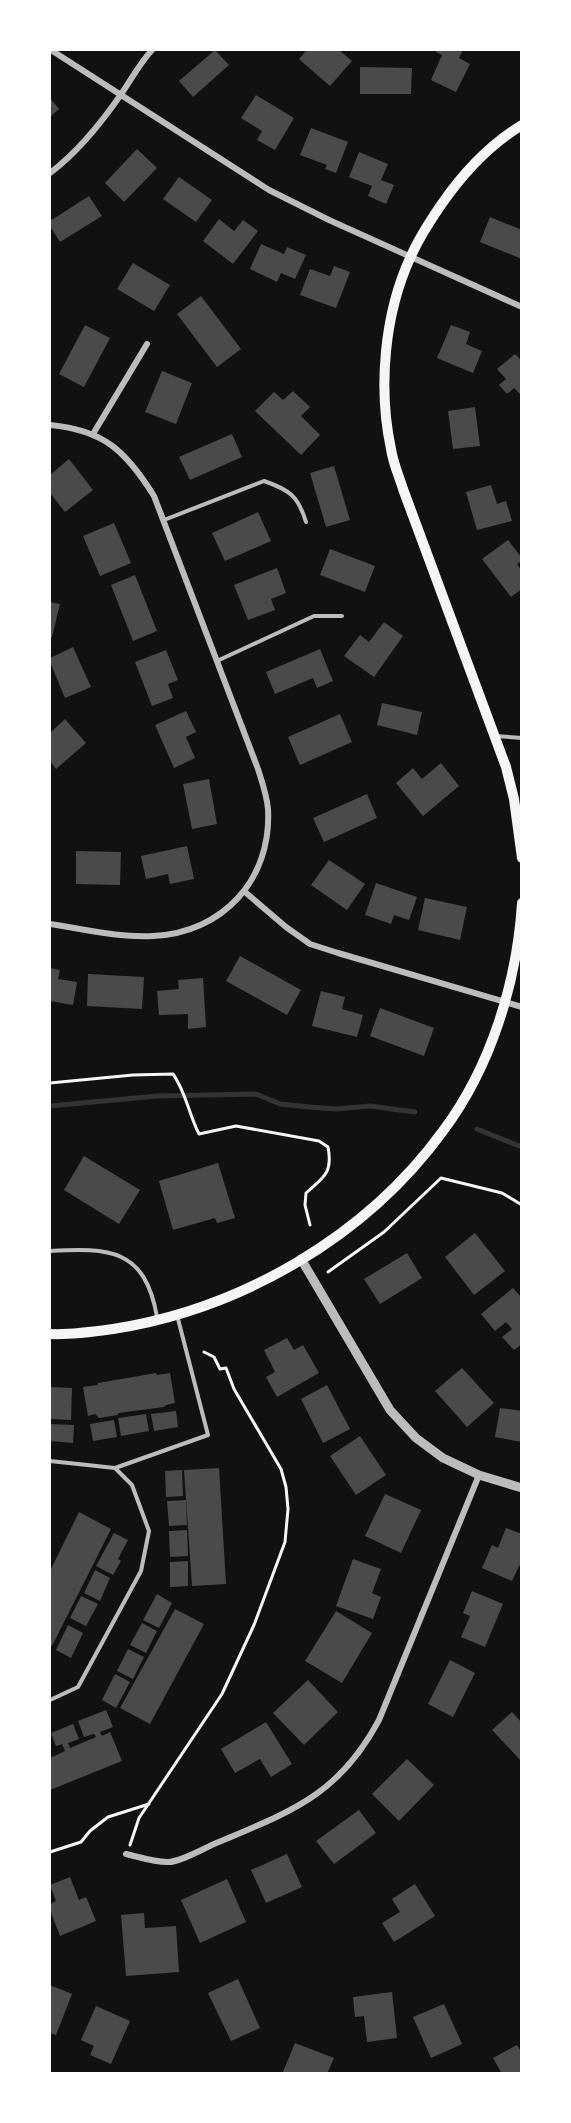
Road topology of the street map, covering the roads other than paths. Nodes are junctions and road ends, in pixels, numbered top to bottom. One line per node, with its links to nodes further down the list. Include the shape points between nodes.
1 (51, 50): 3 (street)
2 (152, 50): 3 (street)
3 (122, 93): 5 (street, via 86,139); 6 (street, via 269,190)
4 (522, 124): 6 (main road, via 468,170 429,223)
5 (50, 173)
6 (411, 256): 7 (street); 15 (main road, via 388,336 385,381 391,451)
7 (522, 307)
8 (147, 344): 10 (street)
9 (50, 425): 10 (street)
10 (93, 434): 11 (street, via 126,457 139,472)
11 (163, 520): 12 (lane, via 264,481 300,503); 14 (street)
12 (306, 522)
13 (342, 616): 14 (lane, via 314,616)
14 (217, 661): 19 (street, via 258,769 268,808 263,852)
15 (495, 736): 16 (lane); 17 (main road)
16 (522, 738)
17 (521, 838): 18 (main road)
18 (522, 858)
19 (245, 892): 21 (street, via 205,923 157,936); 22 (street, via 310,944)
20 (522, 903): 22 (main road)
21 (50, 924)
22 (505, 1002): 23 (street); 25 (main road, via 480,1068 444,1130 392,1192)
23 (522, 1006)
24 (50, 1251): 27 (lane, via 91,1249 126,1258 146,1281)
25 (301, 1259): 26 (main road, via 228,1296); 31 (street, via 390,1410 443,1458)
26 (177, 1315): 27 (main road); 30 (lane, via 208,1435)
27 (158, 1320): 28 (main road, via 94,1332)
28 (50, 1334)
29 (50, 1461): 30 (lane)
30 (115, 1468): 33 (lane, via 132,1485 149,1532 141,1571 78,1687)
31 (479, 1476): 32 (street); 34 (street, via 379,1720 346,1768 317,1795 289,1812 169,1863)
32 (522, 1488)
33 (50, 1700)
34 (126, 1854)

